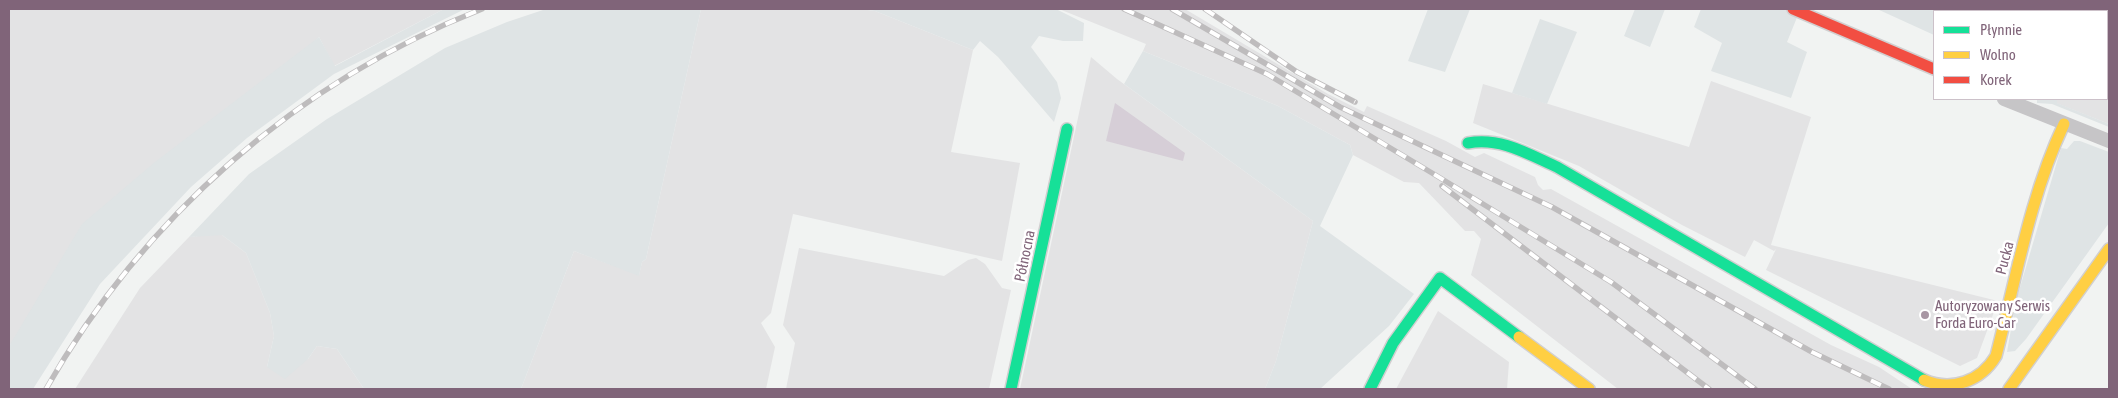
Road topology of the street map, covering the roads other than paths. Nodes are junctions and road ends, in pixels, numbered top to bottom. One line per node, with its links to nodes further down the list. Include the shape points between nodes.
1 (1793, 9): 2 (street)
2 (1933, 70)
3 (2007, 100): 4 (street, via 2047,114)
4 (2064, 124): 6 (street); 7 (street, Pucka, via 2039,191 2000,345 1992,364 1988,370 1948,386 1930,383 1911,374 1575,176 1500,144 1486,140)
5 (1067, 129): 9 (street, Północna)
6 (2109, 141)
7 (1468, 143)
8 (2109, 249): 12 (street)
9 (1011, 389)
10 (1370, 389): 11 (street, via 1393,343 1440,278)
11 (1589, 389)
12 (2009, 389)

